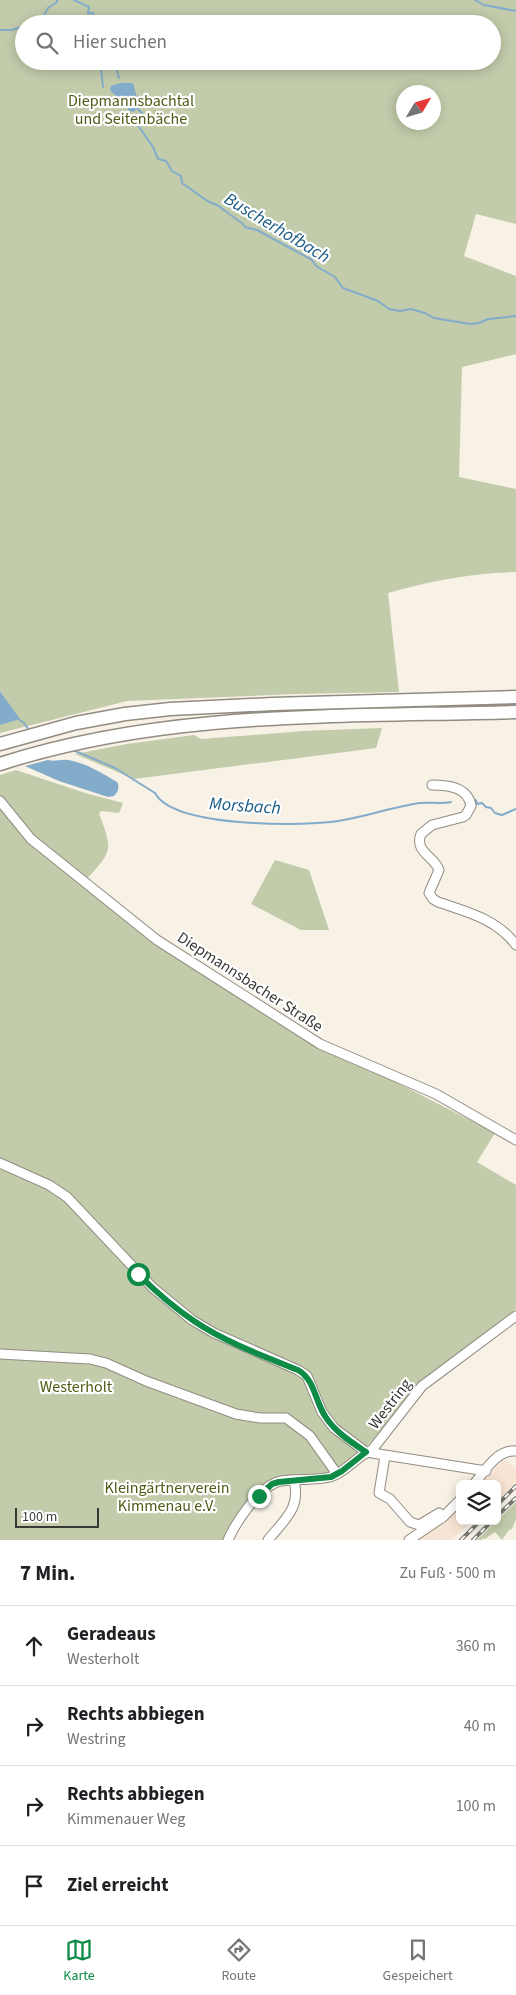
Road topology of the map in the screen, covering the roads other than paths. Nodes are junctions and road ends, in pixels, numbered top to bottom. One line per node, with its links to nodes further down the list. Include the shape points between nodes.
1 (516, 697): 3 (highway, via 273,704 125,714 76,723)
2 (516, 712): 4 (highway, via 306,718 173,727 96,739)
3 (0, 744)
4 (0, 764)
5 (432, 785): 7 (street, via 460,790 468,797 471,806 463,817 432,825 421,834 421,848 439,870 430,897 493,923)
6 (0, 801): 8 (street, Diepmannsbacher Straße, via 31,839 157,940 320,1044 453,1103)
7 (516, 945)
8 (516, 1140)
9 (0, 1163): 13 (street, via 49,1185 67,1197 148,1284 192,1320 306,1376 328,1421)
10 (516, 1316): 13 (street, Westring, via 422,1386 375,1448)
11 (0, 1354): 16 (street, via 90,1359 236,1414 286,1418 310,1436)
12 (516, 1451): 15 (street, via 503,1453)
13 (366, 1452): 14 (street); 16 (street, Westring)
14 (386, 1456): 15 (street); 20 (street, via 379,1493 390,1499 412,1524 419,1525 439,1513)
15 (486, 1471): 18 (street)
16 (337, 1474): 17 (street)
17 (294, 1480): 21 (street, via 276,1482 259,1496 238,1521); 22 (street, via 297,1496 294,1508)
18 (478, 1480)
19 (456, 1504): 20 (street)
20 (443, 1517): 23 (street)
21 (228, 1540)
22 (268, 1540)
23 (409, 1540)

